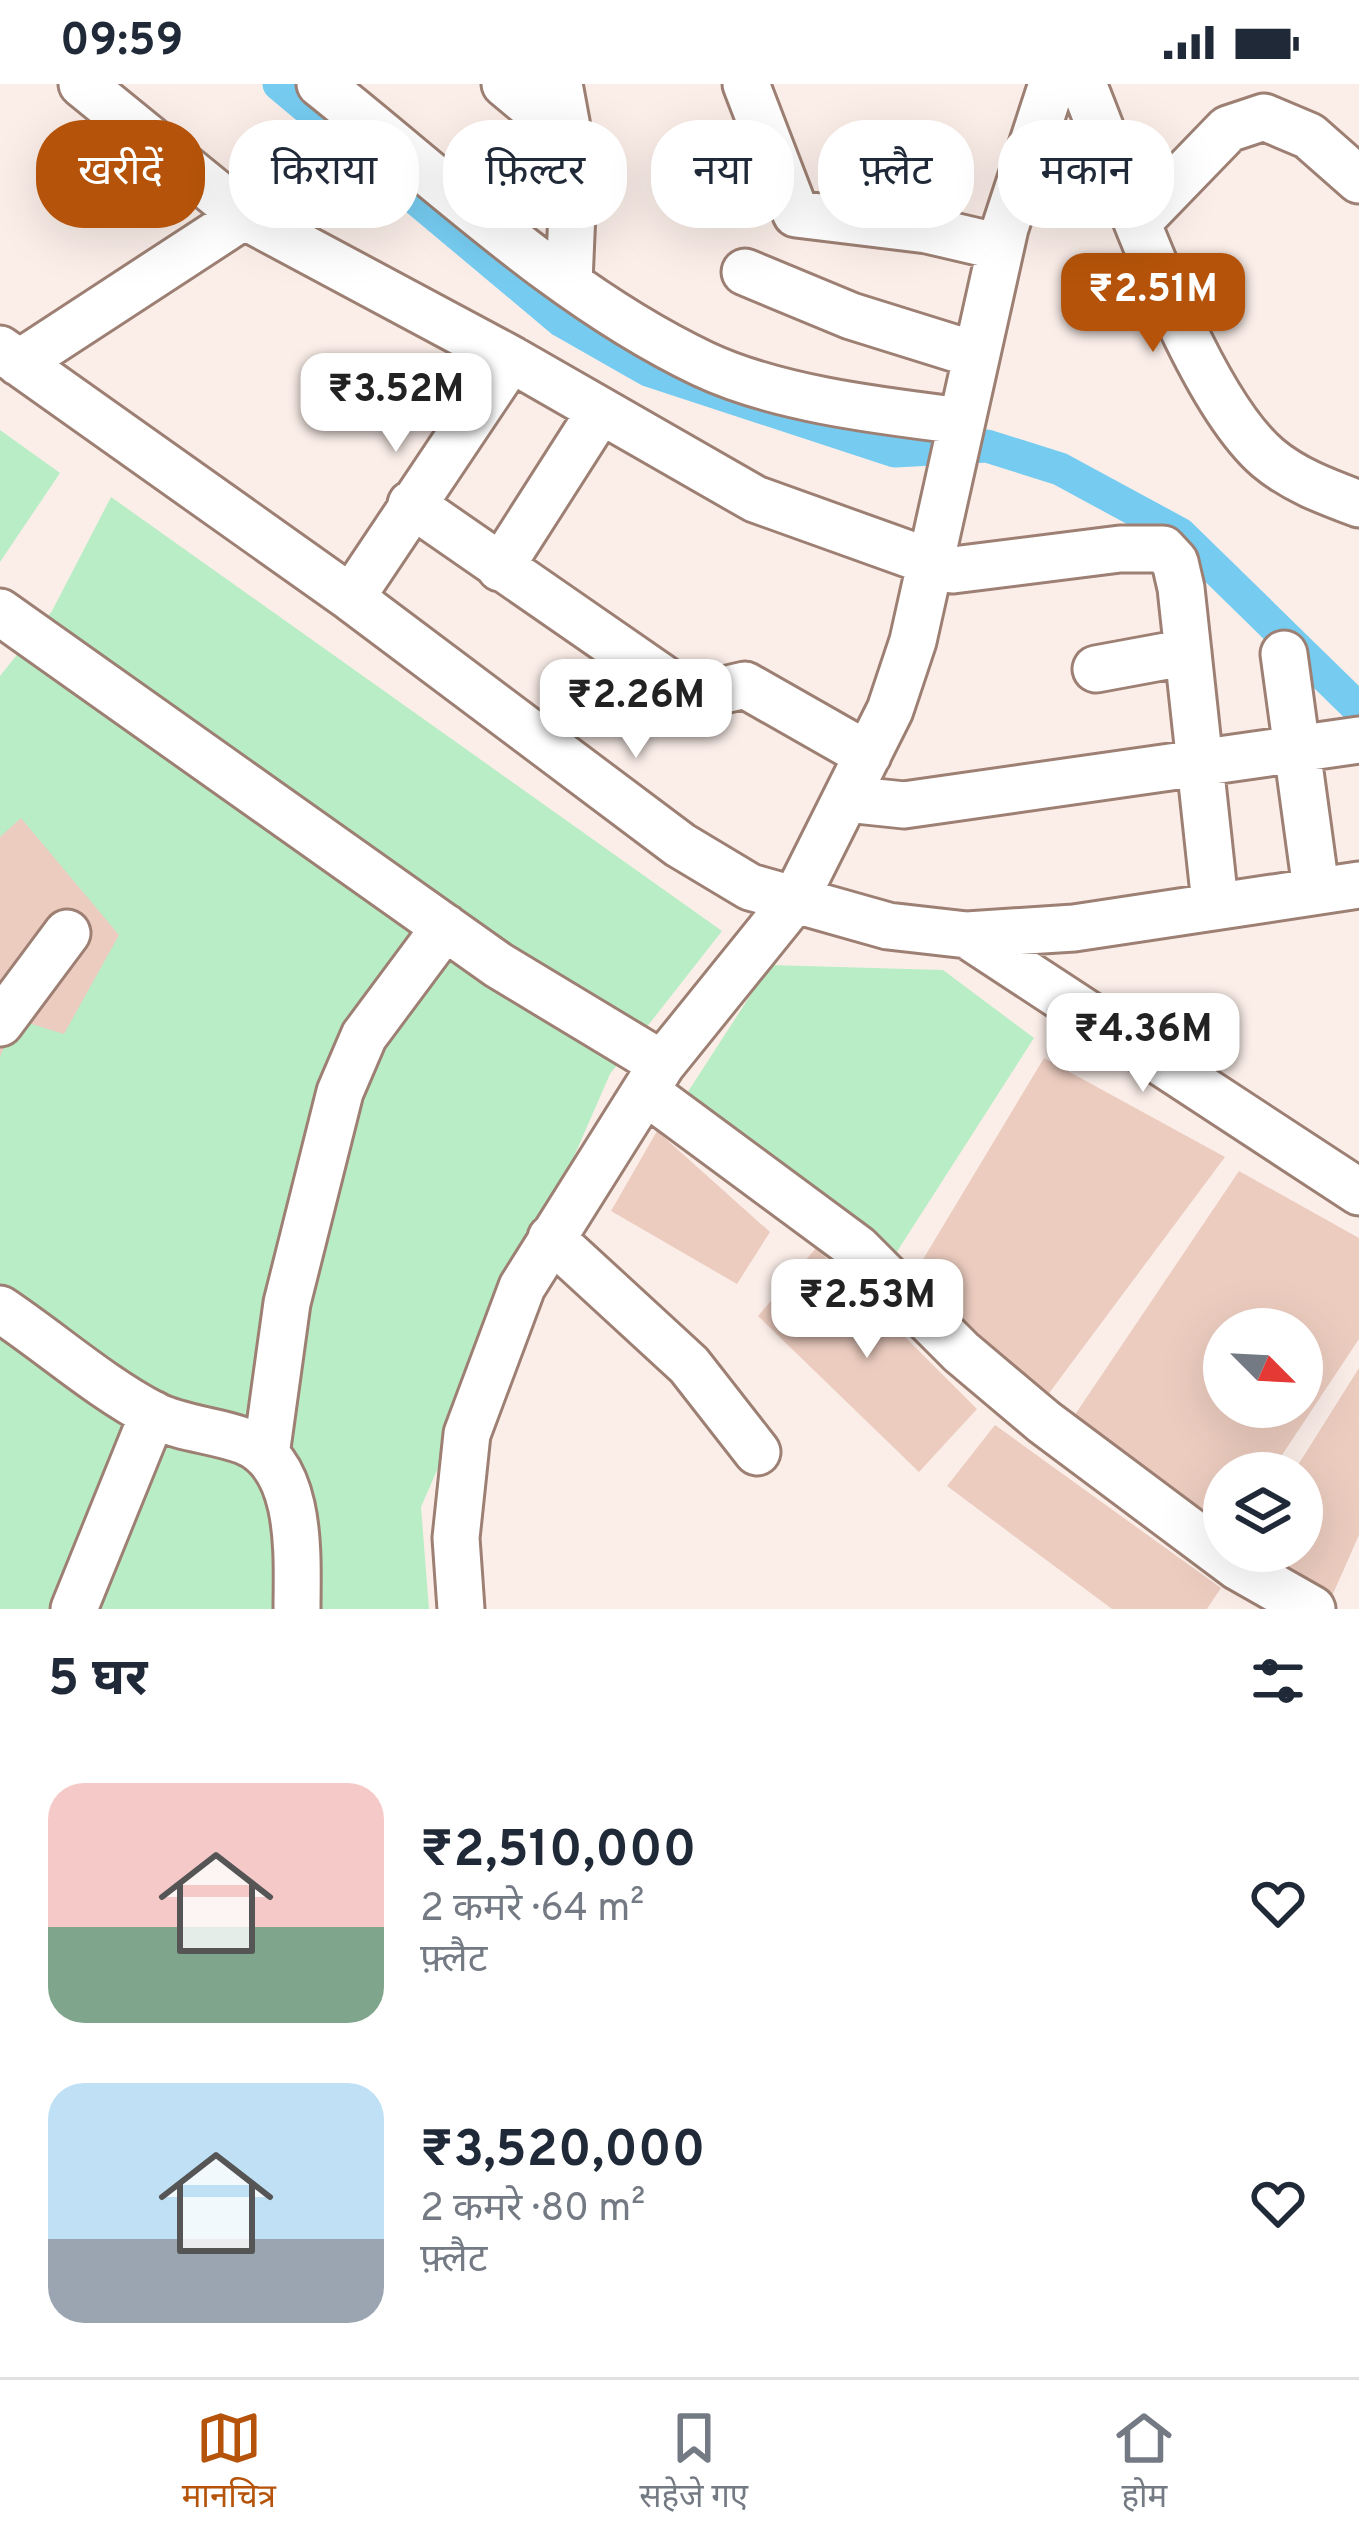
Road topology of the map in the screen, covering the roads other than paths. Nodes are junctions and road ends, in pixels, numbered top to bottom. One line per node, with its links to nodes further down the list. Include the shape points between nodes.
1 (82, 84): 14 (street)
2 (320, 84): 21 (street)
3 (505, 84): 9 (street)
4 (559, 84): 10 (street)
5 (746, 84): 19 (street, via 796,214)
6 (1052, 84): 19 (street)
7 (1083, 84): 11 (street)
8 (1259, 100): 12 (street); 13 (street)
9 (548, 120)
10 (567, 120)
11 (1098, 120)
12 (1348, 157)
13 (1174, 185)
14 (229, 204)
15 (229, 225): 23 (street)
16 (266, 228): 24 (street)
17 (570, 228): 21 (street)
18 (1142, 228): 27 (street, via 1180,321 1264,454)
19 (1000, 247): 22 (street)
20 (745, 272): 22 (street)
21 (569, 282): 26 (street, via 706,366 860,406)
22 (976, 355): 26 (street)
23 (10, 356): 31 (street)
24 (511, 359): 25 (street); 28 (street)
25 (598, 413): 29 (street, via 755,499); 30 (street)
26 (962, 421): 29 (street)
27 (1359, 504)
28 (411, 505): 30 (street); 31 (street)
29 (929, 566): 33 (street, via 1163,549 1175,562); 38 (street, via 913,640)
30 (500, 568): 38 (street, via 681,691 698,696 746,685)
31 (351, 598): 42 (street, via 714,867)
32 (3, 620): 44 (street)
33 (1188, 652): 35 (street); 39 (street)
34 (1284, 654): 37 (street)
35 (1096, 669)
36 (1359, 740): 37 (street)
37 (1296, 749): 39 (street); 41 (street)
38 (868, 755): 40 (street)
39 (1201, 763): 40 (street, via 904,805); 43 (street)
40 (847, 799): 42 (street)
41 (1338, 887): 43 (street)
42 (796, 898): 46 (street, via 888,926); 48 (street)
43 (1215, 903): 46 (street, via 1075,928)
44 (445, 927): 48 (street); 54 (street, via 364,1036 340,1092 287,1303)
45 (68, 933): 47 (street)
46 (967, 935): 49 (street)
47 (0, 1023)
48 (654, 1078): 50 (street); 58 (street, via 857,1248 1044,1422 1249,1575)
49 (1359, 1192)
50 (551, 1238): 53 (street, via 689,1365); 57 (street, via 504,1328 466,1434 456,1538)
51 (0, 1309): 52 (street)
52 (153, 1414): 54 (street, via 241,1439); 55 (street)
53 (757, 1452)
54 (266, 1455): 56 (street, via 298,1536)
55 (74, 1609)
56 (297, 1609)
57 (461, 1609)
58 (1312, 1609)

